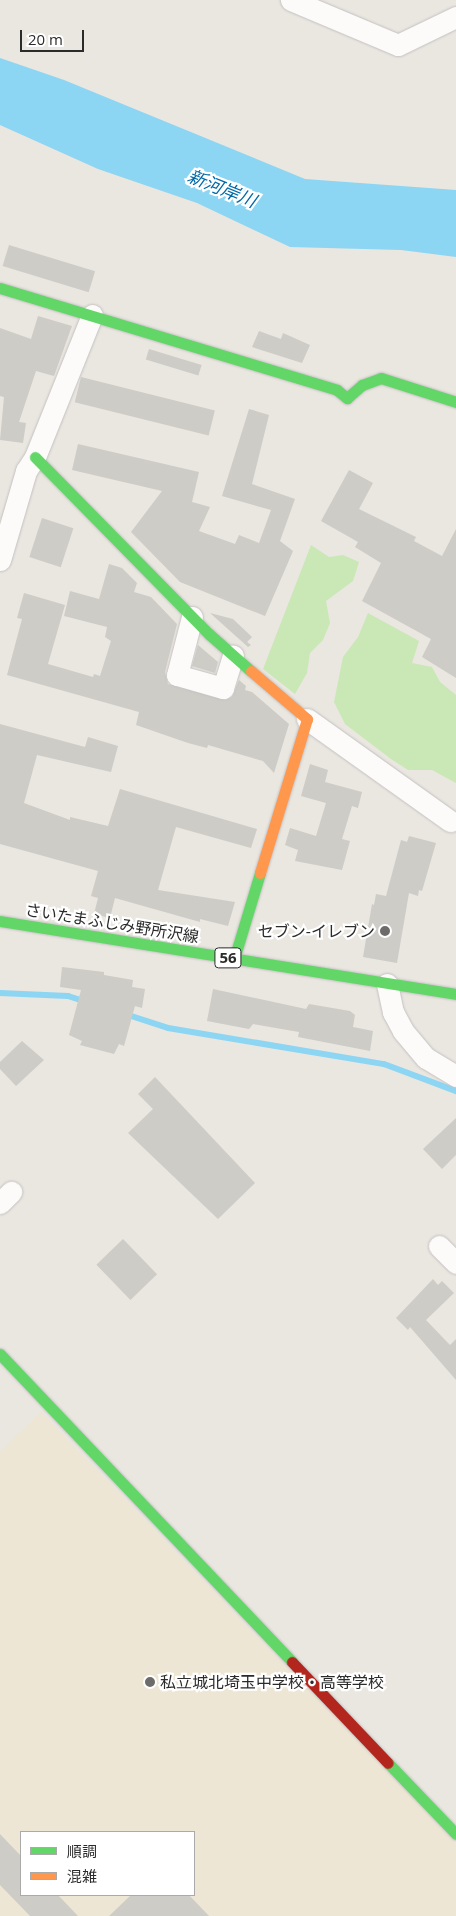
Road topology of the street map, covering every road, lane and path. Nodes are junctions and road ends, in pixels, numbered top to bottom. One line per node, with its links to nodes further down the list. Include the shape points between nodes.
1 (291, 0): 2 (street, via 398,45)
2 (456, 16)
3 (0, 288): 4 (street)
4 (92, 315): 5 (street, via 337,390 347,398 362,385 381,378); 6 (street)
5 (456, 402)
6 (35, 458): 7 (street, via 26,471); 8 (street)
7 (0, 560)
8 (192, 617): 9 (street); 9 (street, via 177,675 223,688)
9 (233, 656): 10 (street)
10 (307, 719): 11 (street); 13 (street)
11 (450, 821)
12 (0, 921): 13 (street, さいたまふじみ野所沢線 / 56)
13 (234, 959): 14 (street, さいたまふじみ野所沢線 / 56)
14 (387, 984): 15 (street, さいたまふじみ野所沢線 / 56); 16 (street, via 393,1012 403,1032 426,1058)
15 (456, 994)
16 (456, 1076)
17 (439, 1246): 18 (street)
18 (456, 1263)
19 (0, 1354): 20 (street)
20 (456, 1834)

